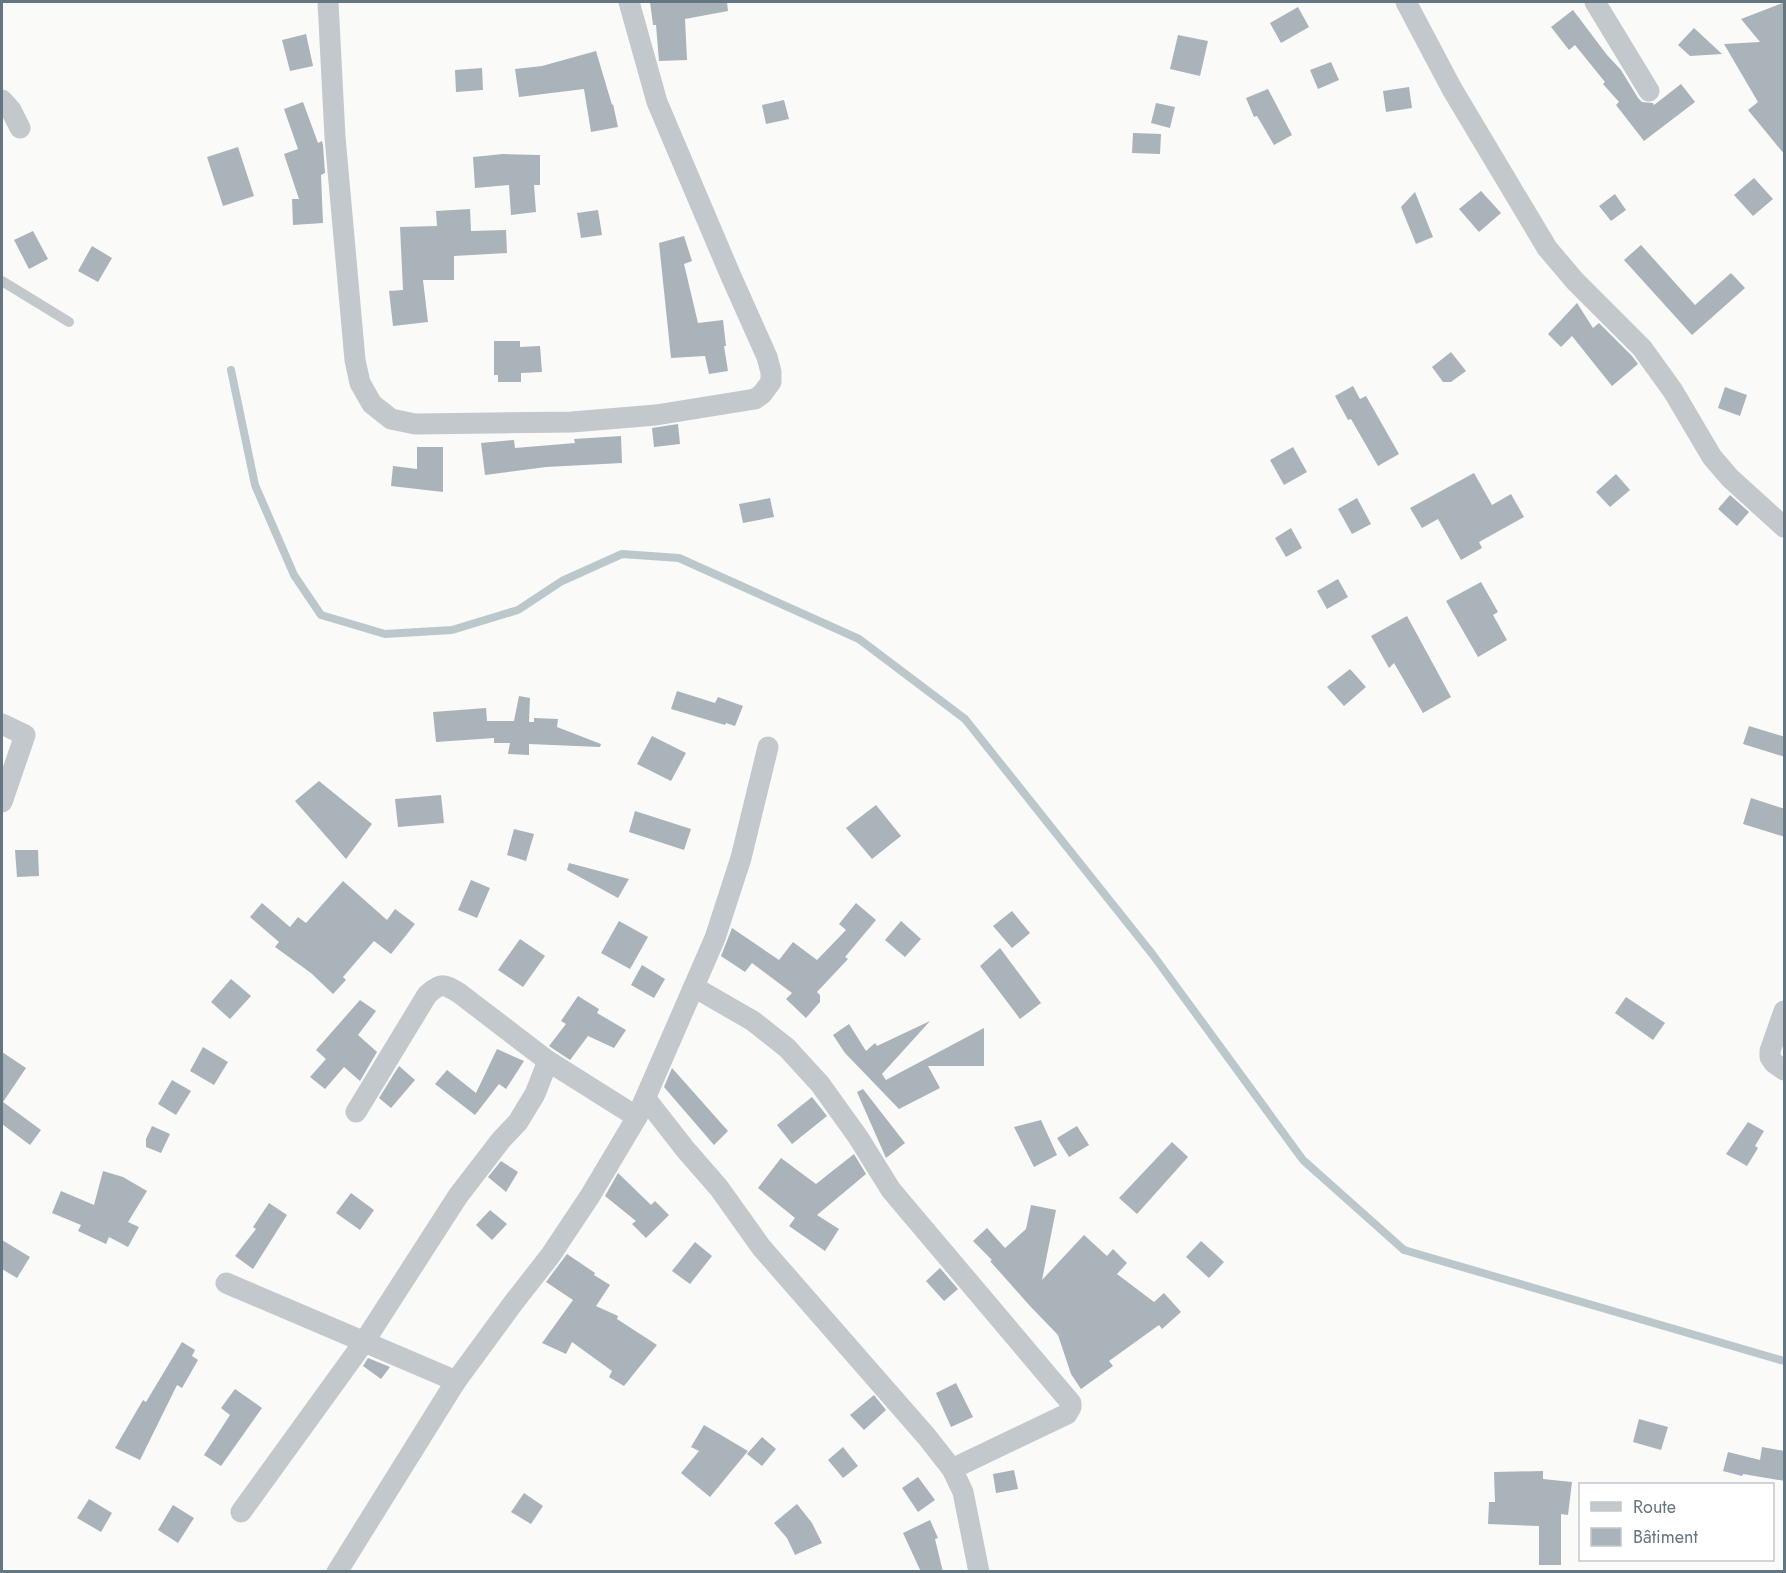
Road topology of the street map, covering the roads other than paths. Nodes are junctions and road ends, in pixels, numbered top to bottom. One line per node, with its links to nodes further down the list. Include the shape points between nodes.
1 (328, 2): 2 (street, via 335,137 355,360 360,383 372,404 391,419 415,424 572,422 656,415 755,399 771,382 767,357 657,102)
2 (629, 2)
3 (1407, 2): 10 (street, via 1452,89 1546,248 1642,348 1712,457)
4 (1595, 2): 5 (street)
5 (1649, 91)
6 (2, 100): 7 (street)
7 (20, 128)
8 (2, 281): 9 (lane)
9 (69, 322)
10 (1785, 527)
11 (2, 724): 13 (street, via 25,735)
12 (768, 747): 14 (street, via 741,858)
13 (2, 802)
14 (694, 987): 18 (street); 23 (street, via 753,1021 787,1048 820,1084 891,1190 1071,1403 1067,1414)
15 (1785, 1011): 17 (street, via 1770,1057)
16 (548, 1061): 18 (street); 19 (street, via 459,993 441,985 427,994); 21 (street, via 518,1122 458,1196)
17 (1785, 1070)
18 (642, 1108): 22 (street, via 591,1196); 23 (street, via 719,1188 761,1246)
19 (356, 1112)
20 (226, 1283): 21 (street)
21 (364, 1342): 22 (street); 24 (street)
22 (456, 1381): 25 (street)
23 (952, 1469): 26 (street, via 963,1492)
24 (241, 1512)
25 (337, 1572)
26 (979, 1572)

